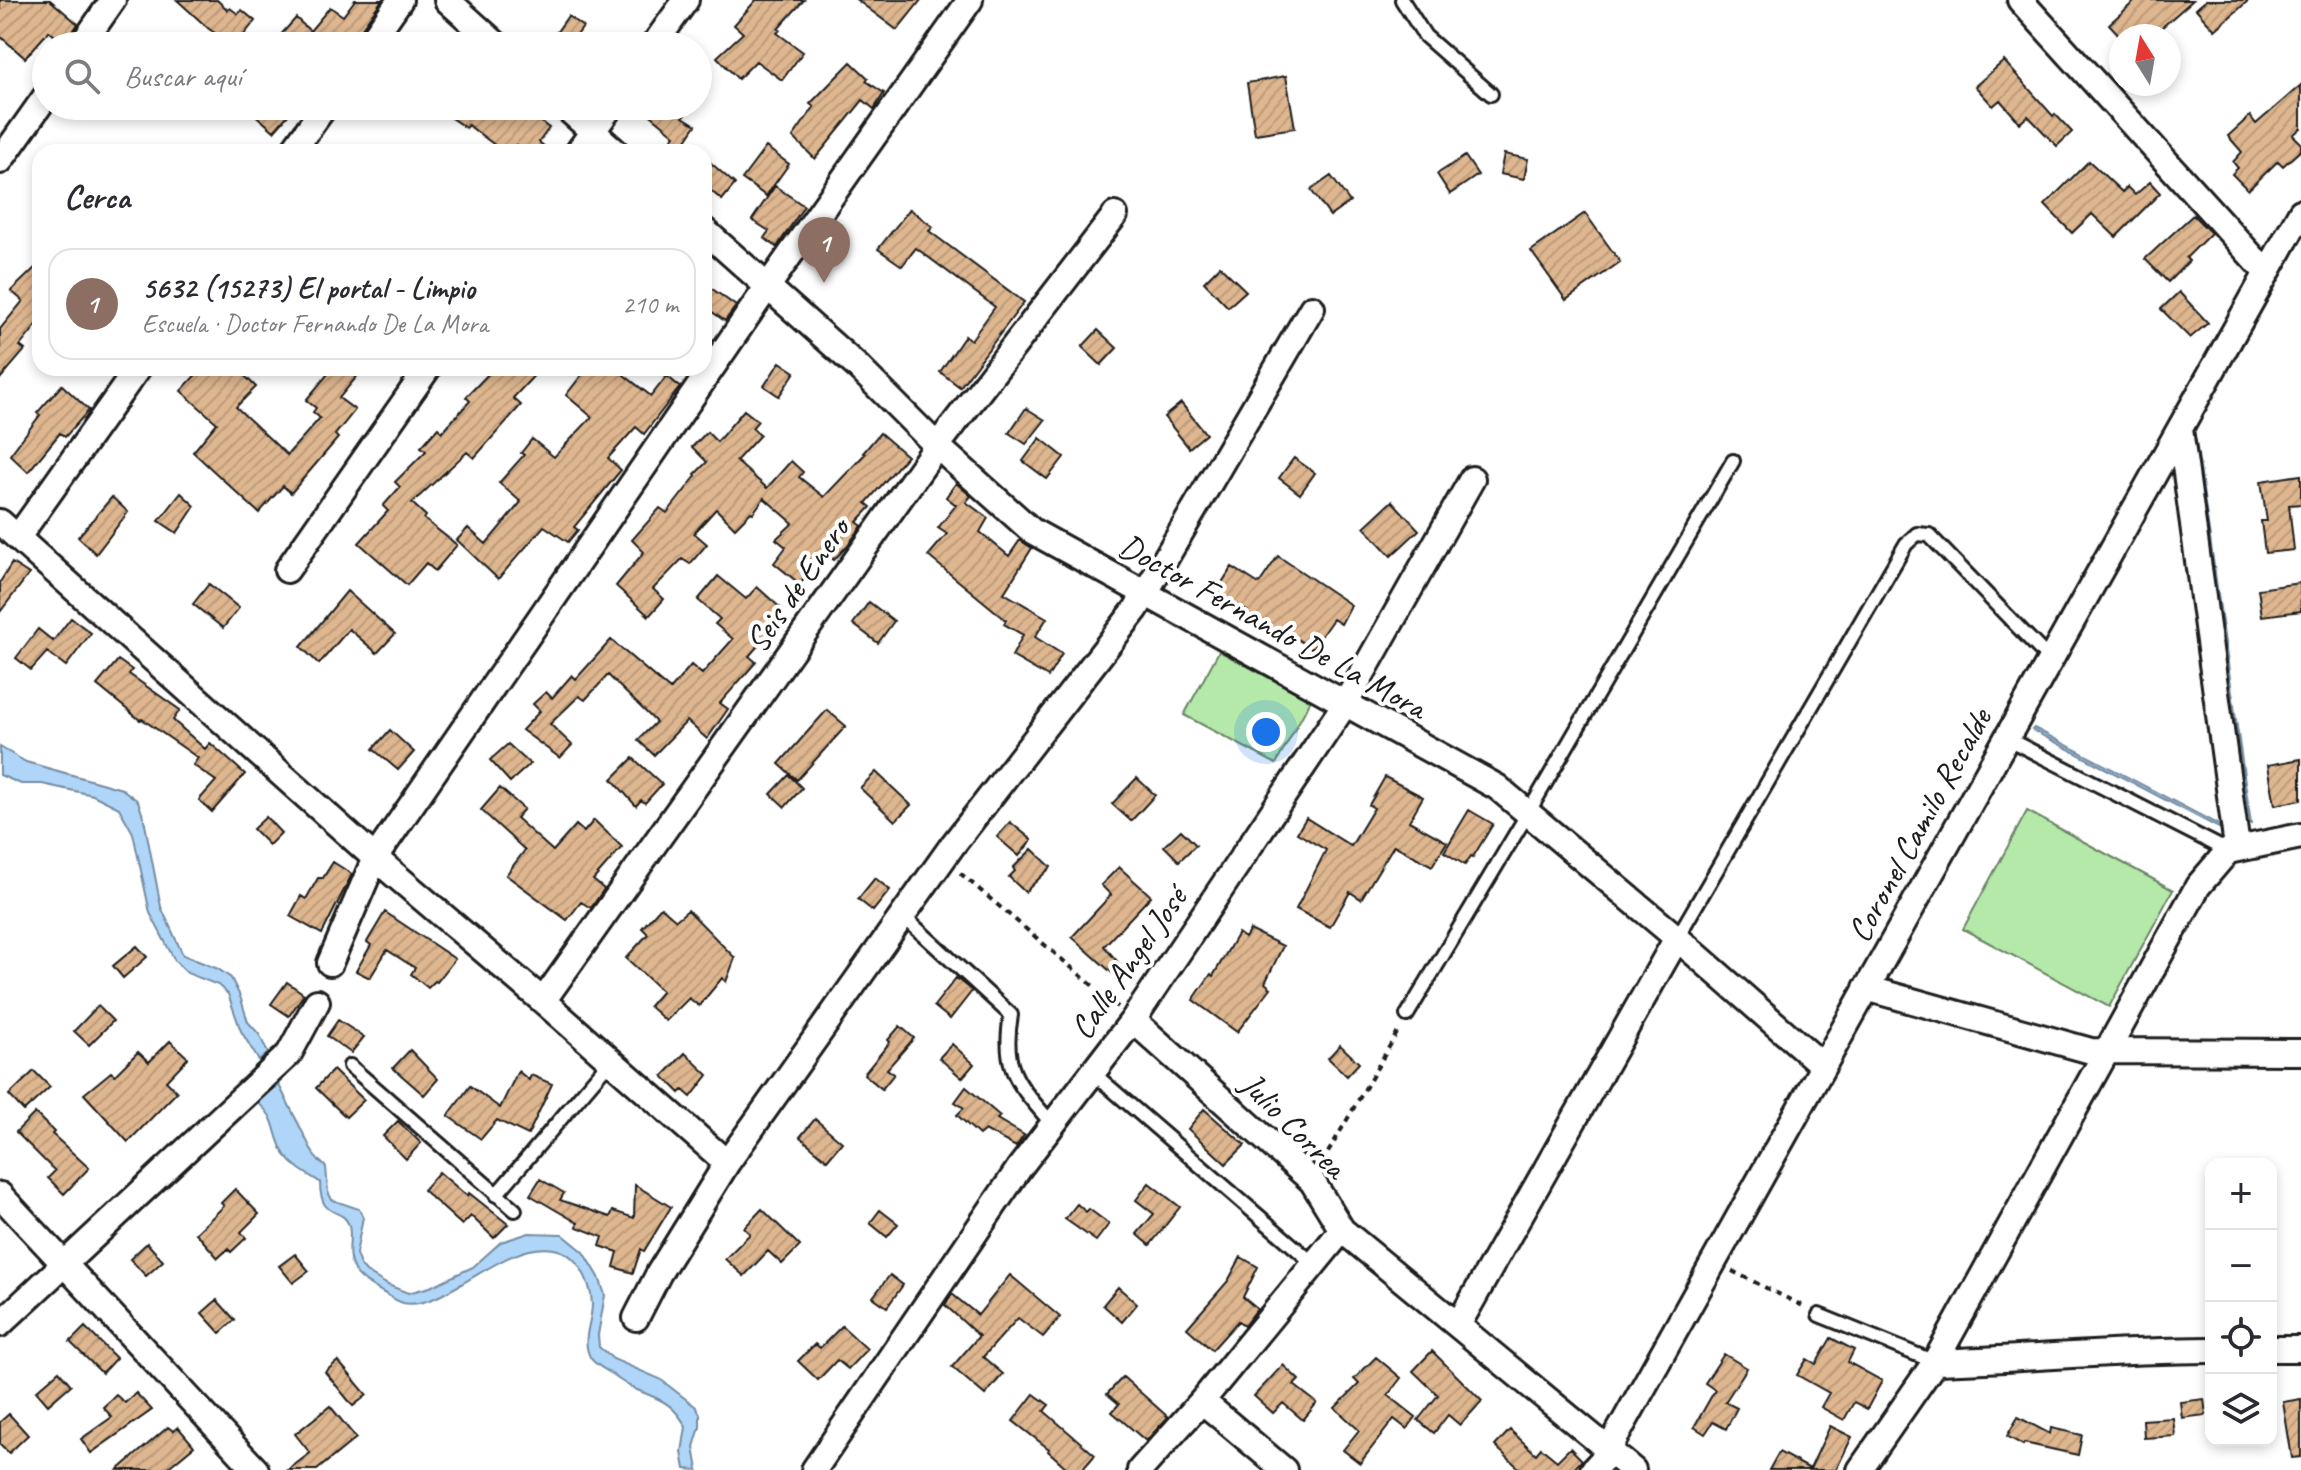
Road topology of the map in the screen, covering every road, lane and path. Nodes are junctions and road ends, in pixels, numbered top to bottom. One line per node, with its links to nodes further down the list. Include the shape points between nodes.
1 (113, 0): 8 (street)
2 (400, 0): 9 (street)
3 (447, 0): 10 (street)
4 (686, 0): 11 (street)
5 (970, 0): 26 (street)
6 (1402, 0): 12 (lane, via 1425,36)
7 (2020, 0): 25 (street)
8 (91, 32)
9 (378, 32)
10 (482, 32)
11 (663, 32)
12 (1491, 94)
13 (32, 116): 21 (street)
14 (315, 120): 18 (street)
15 (580, 120): 17 (street)
16 (601, 120): 17 (street)
17 (593, 132): 19 (street); 20 (street)
18 (298, 144)
19 (584, 144)
20 (607, 144)
21 (0, 161)
22 (2301, 212): 25 (street, Coronel Camilo Recalde)
23 (1115, 215): 33 (street, Seis de Enero)
24 (712, 237): 26 (street, Doctor Fernando De La Mora)
25 (2267, 273): 32 (street, Coronel Camilo Recalde)
26 (768, 286): 28 (street); 33 (street, Doctor Fernando De La Mora)
27 (1312, 308): 38 (street)
28 (712, 368)
29 (132, 376): 36 (street)
30 (422, 376): 37 (street)
31 (706, 376): 45 (street)
32 (2180, 429): 39 (street, Coronel Camilo Recalde); 44 (street)
33 (937, 446): 38 (street, Doctor Fernando De La Mora, via 1032,531); 51 (street, Seis de Enero)
34 (1733, 461): 42 (lane)
35 (1472, 479): 40 (street, Calle Angel José)
36 (9, 529): 45 (street)
37 (287, 570)
38 (1144, 593): 40 (street, Doctor Fernando De La Mora); 46 (street)
39 (2050, 660): 41 (street, Coronel Camilo Recalde); 48 (lane, via 1929,535 1917,534 1906,544)
40 (1345, 704): 42 (street, Doctor Fernando De La Mora, via 1497,787); 54 (street, Calle Angel José)
41 (2006, 738): 44 (lane); 50 (street, Coronel Camilo Recalde)
42 (1528, 813): 48 (street, Doctor Fernando De La Mora); 53 (lane)
43 (2301, 836): 44 (street)
44 (2233, 849): 55 (street, via 2198,886)
45 (375, 858): 49 (street); 51 (street)
46 (943, 859): 47 (street); 54 (path)
47 (903, 916): 61 (lane, via 1011,1015 1009,1058 1016,1081); 62 (street)
48 (1677, 938): 59 (street, Doctor Fernando De La Mora); 74 (street)
49 (330, 963)
50 (1866, 988): 55 (street); 59 (street, Coronel Camilo Recalde)
51 (543, 1001): 57 (street)
52 (317, 1002): 69 (street, via 289,1054)
53 (1407, 1015): 63 (path)
54 (1133, 1020): 60 (street, Calle Angel José); 63 (street, Julio Correa)
55 (2105, 1052): 56 (street); 78 (street)
56 (2301, 1052)
57 (610, 1061): 62 (street); 65 (lane)
58 (350, 1066): 65 (lane)
59 (1823, 1066): 68 (street, Coronel Camilo Recalde)
60 (1093, 1073): 61 (street, Calle Angel José); 70 (lane)
61 (1053, 1125): 82 (street, Calle Angel José)
62 (727, 1163): 72 (street)
63 (1312, 1181): 67 (street, Julio Correa)
64 (0, 1195): 69 (street)
65 (496, 1195): 66 (lane)
66 (515, 1210)
67 (1342, 1230): 70 (street); 74 (street, Julio Correa)
68 (1714, 1261): 71 (path); 80 (street, Coronel Camilo Recalde)
69 (64, 1264): 73 (street); 81 (street)
70 (1314, 1264): 79 (street)
71 (1819, 1315): 78 (lane)
72 (636, 1318)
73 (0, 1324)
74 (1458, 1325): 80 (street, Julio Correa)
75 (2277, 1349): 76 (street)
76 (2301, 1349)
77 (2205, 1350): 78 (street)
78 (1935, 1362): 87 (street)
79 (1202, 1401): 83 (street); 84 (street)
80 (1608, 1450): 85 (street, Coronel Camilo Recalde); 86 (street, Julio Correa)
81 (256, 1470)
82 (814, 1470)
83 (1140, 1470)
84 (1284, 1470)
85 (1593, 1470)
86 (1633, 1470)
87 (1860, 1470)

